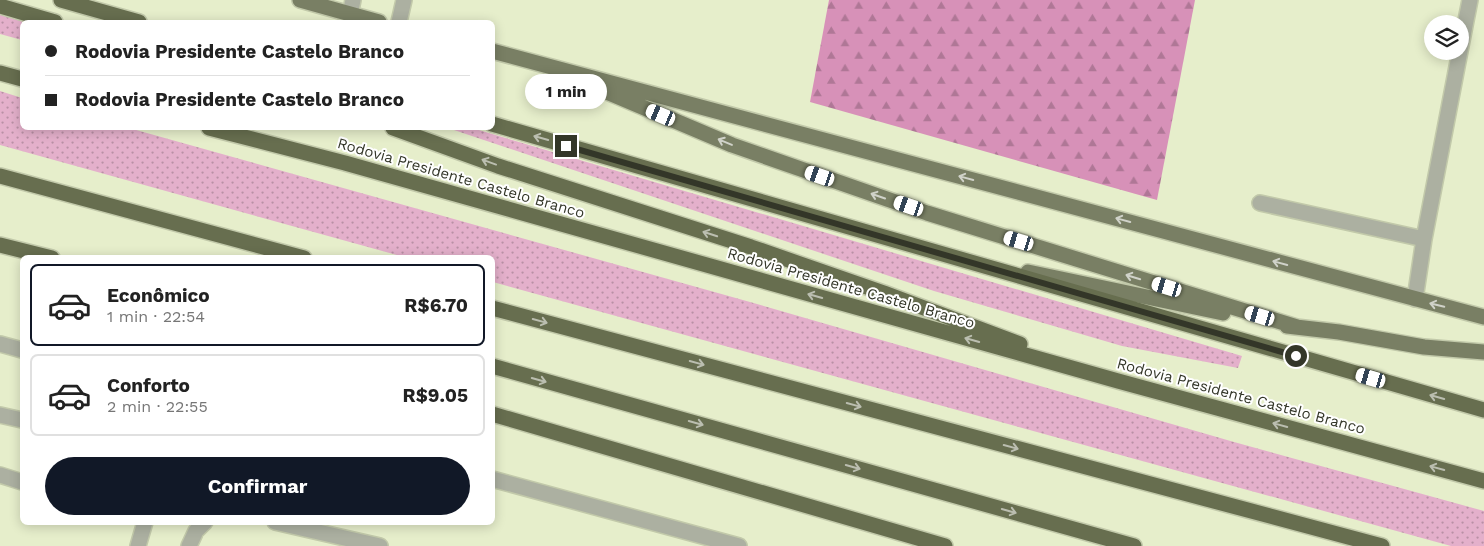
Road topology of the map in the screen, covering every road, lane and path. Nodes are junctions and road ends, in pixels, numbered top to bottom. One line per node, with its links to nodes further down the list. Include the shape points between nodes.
1 (61, 0): 9 (highway)
2 (300, 0): 6 (main road)
3 (404, 0): 11 (street)
4 (1470, 0): 7 (street)
5 (0, 6): 8 (highway)
6 (352, 7): 10 (main road)
7 (1467, 15)
8 (48, 20)
9 (132, 20)
10 (375, 20)
11 (399, 20)
12 (495, 52): 14 (main road)
13 (1458, 60): 22 (street)
14 (536, 62): 28 (main road, one-way to 14); 31 (main road, one-way to 14, via 927,212 741,148)
15 (0, 73): 16 (highway)
16 (20, 78)
17 (495, 125): 24 (highway, one-way to 17)
18 (217, 130): 36 (highway, Rodovia Presidente Castelo Branco, one-way to 18, via 345,163)
19 (399, 130): 36 (highway, one-way to 19, via 884,293 498,166)
20 (0, 176): 27 (highway)
21 (1260, 202): 22 (street)
22 (1424, 239): 28 (street)
23 (7, 247): 25 (highway); 26 (highway)
24 (935, 252): 31 (main road); 37 (highway, one-way to 24)
25 (23, 255)
26 (40, 255)
27 (293, 255)
28 (1415, 299): 30 (main road, one-way to 28)
29 (495, 309): 55 (highway, one-way to 55)
30 (1484, 317)
31 (1297, 327): 34 (main road, via 1424,347)
32 (0, 344): 33 (street)
33 (20, 349)
34 (1484, 352)
35 (495, 367): 54 (highway, one-way to 54)
36 (1118, 381): 44 (highway, Rodovia Presidente Castelo Branco, one-way to 36)
37 (1484, 410)
38 (0, 415): 40 (street)
39 (495, 415): 53 (highway)
40 (20, 420)
41 (0, 475): 43 (street)
42 (495, 480): 52 (street)
43 (20, 481)
44 (1484, 481)
45 (144, 525): 49 (street)
46 (202, 525): 50 (street)
47 (296, 525): 48 (street)
48 (310, 527): 51 (street)
49 (138, 546)
50 (189, 546)
51 (380, 546)
52 (737, 546)
53 (944, 546)
54 (1134, 546)
55 (1382, 546)

